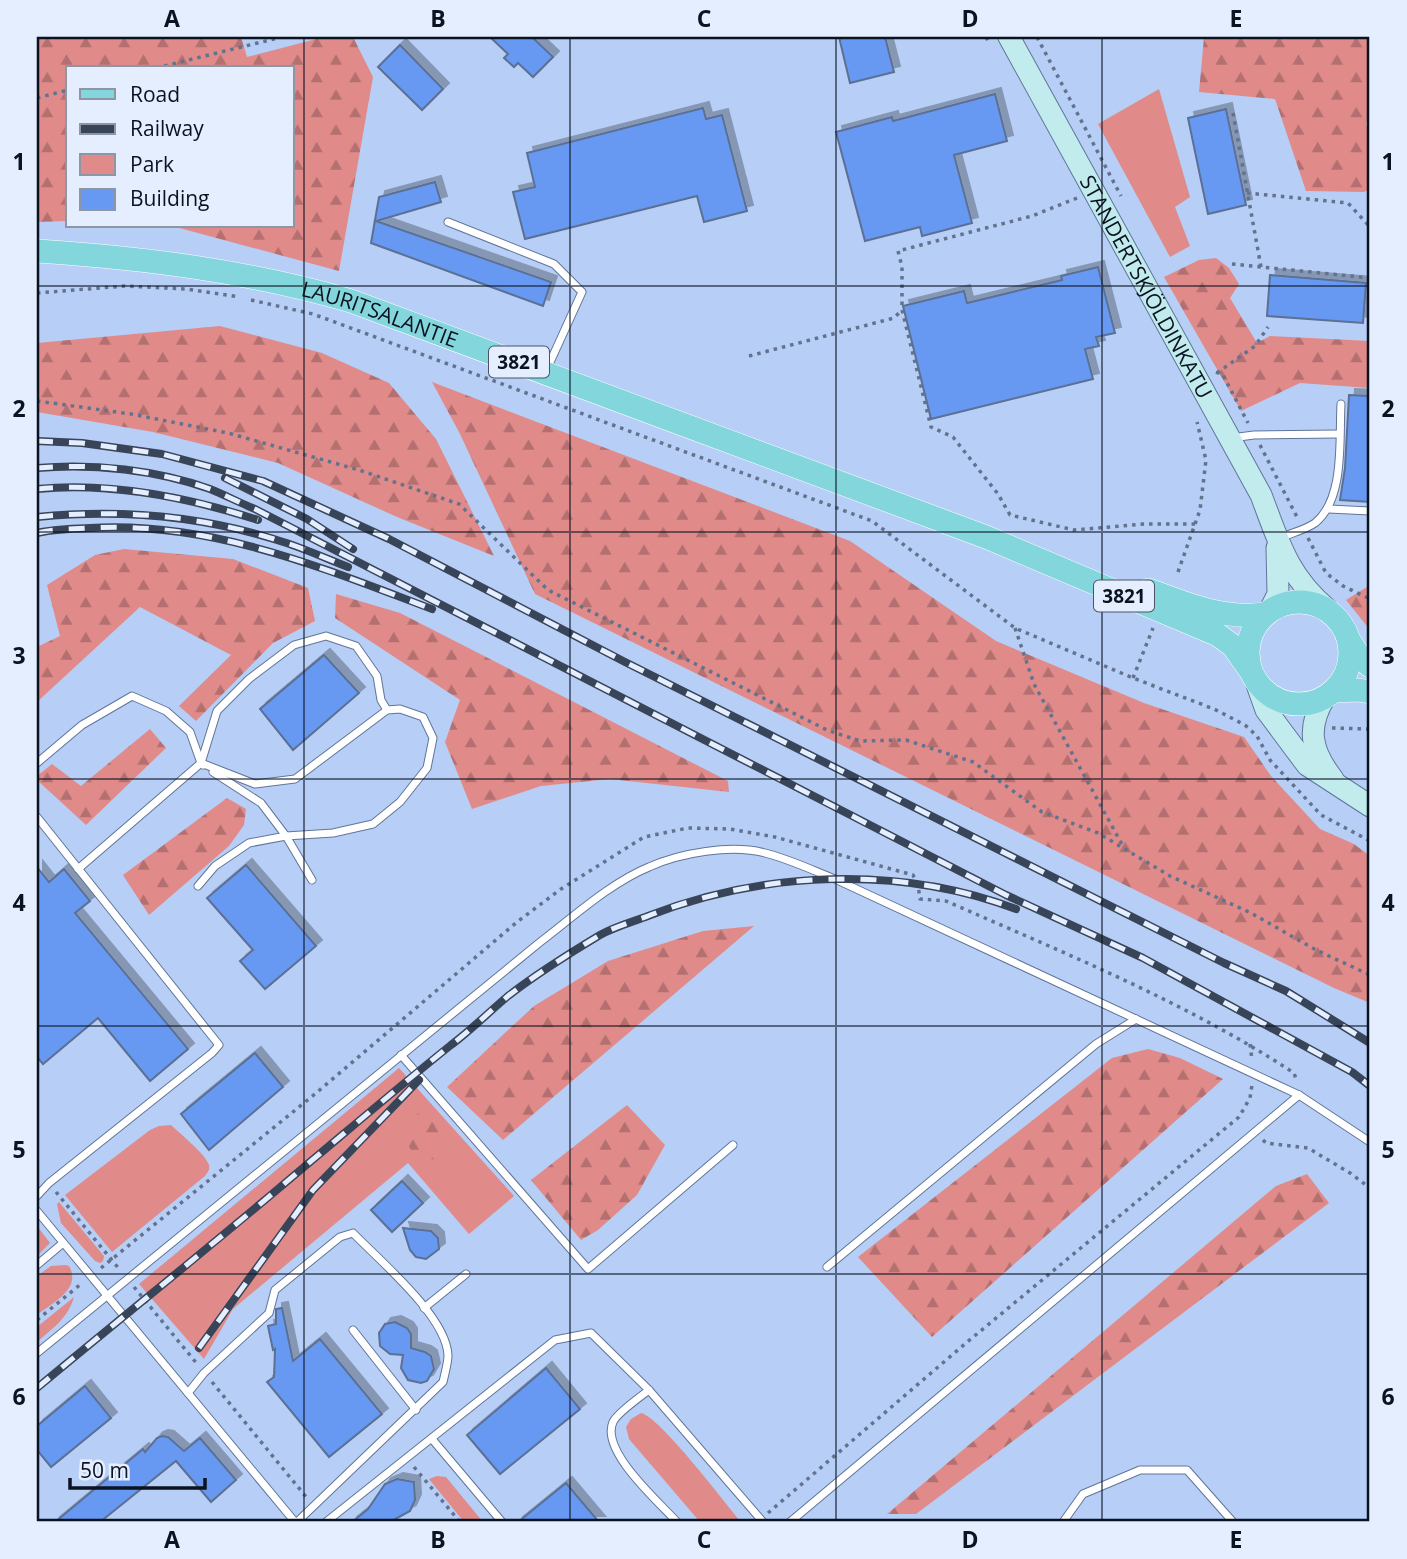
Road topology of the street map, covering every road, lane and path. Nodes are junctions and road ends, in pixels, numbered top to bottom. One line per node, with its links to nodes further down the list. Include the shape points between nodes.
1 (282, 37): 4 (path)
2 (986, 37): 3 (path)
3 (1000, 42): 26 (street, STANDERTSKJÖLDINKATU)
4 (164, 66)
5 (66, 91): 6 (path)
6 (37, 98)
7 (1233, 114): 8 (path)
8 (1247, 193): 11 (path, via 1348,203); 14 (path)
9 (1083, 209): 17 (path, via 1077,198 1032,216 898,251)
10 (448, 222): 20 (lane, via 554,264 582,292)
11 (1370, 227)
12 (37, 251): 20 (main road, LAURITSALANTIE / 3821, via 174,263 294,284 351,300)
13 (1232, 264): 14 (path)
14 (1261, 267): 15 (path)
15 (1370, 278)
16 (37, 293): 38 (path, via 125,286 187,289 313,314 872,521)
17 (902, 310): 19 (path, via 894,318); 29 (path, via 931,427 953,437 1010,515 1074,530)
18 (1268, 327): 25 (path, via 1255,346 1217,374 1223,375)
19 (749, 356)
20 (545, 372): 31 (main road, LAURITSALANTIE / 3821)
21 (37, 401): 53 (path, via 228,433 459,504 548,590 827,730 860,741 906,740 973,762 1042,812 1098,833)
22 (1341, 404): 24 (lane)
23 (1194, 413): 29 (path, via 1206,460)
24 (1339, 434): 25 (lane); 27 (lane, via 1336,488)
25 (1254, 435): 26 (lane); 30 (path)
26 (1230, 438): 32 (street, STANDERTSKJÖLDINKATU, via 1261,495)
27 (1329, 509): 28 (lane); 30 (lane)
28 (1370, 511)
29 (1196, 524): 33 (path)
30 (1303, 529): 32 (lane); 34 (path, via 1326,573)
31 (986, 537): 36 (main road, LAURITSALANTIE / 3821, via 1208,610 1246,617); 41 (main road, LAURITSALANTIE / 3821, via 1219,635 1233,646)
32 (1276, 539): 35 (street, STANDERTSKJÖLDINKATU, via 1302,586); 36 (street, STANDERTSKJÖLDINKATU, via 1278,594)
33 (1178, 572)
34 (1370, 598)
35 (1327, 610): 36 (main road, via 1300,603); 39 (main road, via 1339,620)
36 (1267, 613): 41 (main road, via 1253,630 1249,644)
37 (1154, 625): 42 (path)
38 (1015, 628): 42 (path); 53 (path, via 1034,684)
39 (1349, 640): 40 (main road); 44 (main road, via 1347,670)
40 (1370, 666)
41 (1253, 675): 44 (main road, via 1265,690 1287,701 1301,703); 48 (street, via 1266,710 1295,751)
42 (1133, 678): 52 (path, via 1245,725 1321,815)
43 (1370, 692): 44 (main road)
44 (1329, 694): 48 (street, via 1313,721 1315,746)
45 (387, 710): 47 (lane, via 295,779 254,784); 47 (lane, via 377,676 356,646 326,636 294,645 217,711); 51 (lane, via 400,709 423,718 433,738 421,776 400,802 373,824)
46 (37, 763): 47 (lane, via 82,725 132,696 166,711 190,732)
47 (201, 763): 51 (lane, via 261,803); 54 (lane)
48 (1339, 786): 49 (street)
49 (1370, 806)
50 (37, 817): 54 (lane)
51 (286, 836): 55 (lane); 56 (lane, via 249,843 215,866)
52 (1370, 841)
53 (1125, 849): 57 (path)
54 (78, 869): 67 (lane, via 219,1045)
55 (312, 880)
56 (198, 886)
57 (1370, 975)
58 (1136, 1019): 60 (lane, via 835,879 763,852 731,850 703,852 649,867 606,892); 61 (lane); 74 (lane, via 1096,1044)
59 (1250, 1044): 61 (path); 62 (path, via 1294,1073); 72 (path, via 1154,993 946,901 920,899 914,875 775,836 688,828 644,837 561,889)
60 (401, 1055): 66 (lane, via 588,1269); 77 (lane)
61 (1253, 1072): 62 (lane); 63 (path, via 1250,1098)
62 (1299, 1095): 64 (lane); 65 (lane)
63 (1239, 1117): 64 (path); 89 (path)
64 (1255, 1132): 68 (path, via 1266,1143 1308,1148); 95 (lane)
65 (1370, 1142)
66 (733, 1145)
67 (48, 1183): 69 (lane); 72 (path)
68 (1370, 1188)
69 (37, 1196)
70 (37, 1211): 71 (lane)
71 (63, 1243): 73 (lane); 76 (lane)
72 (111, 1259): 76 (path); 77 (path)
73 (37, 1265)
74 (827, 1266)
75 (466, 1274): 79 (lane)
76 (91, 1276): 78 (lane); 80 (path)
77 (127, 1278): 78 (lane); 83 (path)
78 (106, 1294): 82 (lane); 85 (lane)
79 (424, 1308): 83 (lane, via 353,1233 340,1237 275,1290 269,1313); 86 (lane, via 444,1338 448,1356 443,1382)
80 (37, 1320)
81 (353, 1330): 86 (lane)
82 (37, 1353)
83 (204, 1373): 85 (lane); 88 (path)
84 (649, 1390): 87 (lane, via 591,1333 555,1340); 93 (lane, via 613,1420 610,1433 621,1462); 94 (lane)
85 (188, 1393): 90 (lane)
86 (416, 1410): 88 (lane)
87 (432, 1439): 91 (lane); 92 (lane)
88 (314, 1507): 90 (lane)
89 (775, 1507)
90 (296, 1522)
91 (326, 1522)
92 (502, 1522)
93 (677, 1522)
94 (763, 1522)
95 (790, 1522)
96 (1063, 1522): 97 (lane, via 1083,1494 1140,1470 1187,1470)
97 (1233, 1522)

